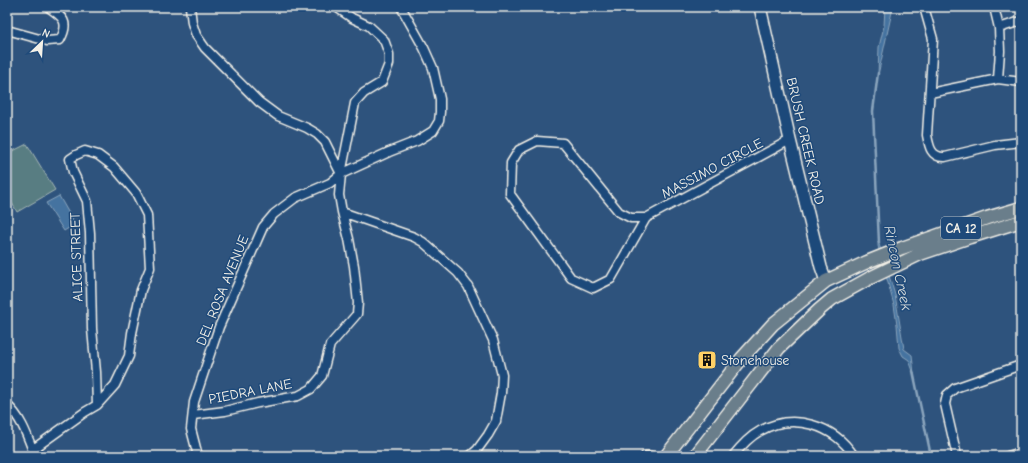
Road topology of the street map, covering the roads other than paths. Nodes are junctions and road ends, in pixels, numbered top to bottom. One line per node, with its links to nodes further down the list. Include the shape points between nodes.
1 (48, 7): 10 (street, via 59,14 65,24 60,40 48,41)
2 (190, 7): 16 (street, via 196,35 205,48 259,102 278,116 317,134 325,142)
3 (336, 7): 16 (street, via 369,26 384,40 389,54 389,64 382,82 364,93 355,103)
4 (401, 7): 16 (street, DEL ROSA AVENUE, via 433,68 440,99 439,121 433,131 417,141)
5 (760, 7): 14 (street, BRUSH CREEK ROAD)
6 (924, 7): 13 (street, via 933,39)
7 (994, 7): 9 (street)
8 (1021, 21): 9 (street)
9 (999, 28): 11 (street)
10 (7, 30)
11 (998, 79): 12 (street); 13 (street)
12 (1021, 82)
13 (930, 93): 15 (street, via 928,144 932,152 940,158 995,145)
14 (790, 140): 19 (street, MASSIMO CIRCLE); 21 (street, BRUSH CREEK ROAD)
15 (1021, 142)
16 (341, 174): 18 (street, via 339,196); 26 (street, DEL ROSA AVENUE, via 330,183 295,198 263,226 219,327 194,402)
17 (1021, 208): 21 (main road, CA 12, via 902,248)
18 (342, 212): 26 (street, PIEDRA LANE, via 354,266 358,303 356,314 330,345 322,376 311,389 298,396); 30 (street, via 414,236 458,273 468,286 493,340 502,375 502,393 496,421 477,450)
19 (646, 218): 19 (street, via 631,218 619,212 563,143 537,141 518,150 511,163 510,194 571,278 593,288 611,279)
20 (1021, 221): 22 (main road, CA 12, via 920,254)
21 (826, 280): 22 (main road); 33 (main road, CA 12, via 773,324 742,358)
22 (832, 299): 34 (main road, CA 12, via 779,348)
23 (1021, 365): 37 (street, via 955,388 947,395 946,404)
24 (7, 405): 28 (street, via 24,429)
25 (97, 405): 25 (street, ALICE STREET, via 115,385 130,356 141,290 150,268 147,215 136,193 114,167 98,155 85,151 70,159 72,172 87,201); 28 (street, ALICE STREET, via 84,412)
26 (193, 415): 29 (street, DEL ROSA AVENUE, via 191,429)
27 (1021, 452): 38 (street)
28 (34, 453)
29 (198, 456)
30 (470, 456)
31 (645, 456): 32 (street)
32 (651, 456)
33 (666, 456)
34 (695, 456)
35 (733, 456): 36 (street, via 742,444 758,431 790,422 806,422 837,437)
36 (854, 456)
37 (957, 456)
38 (1008, 456)

